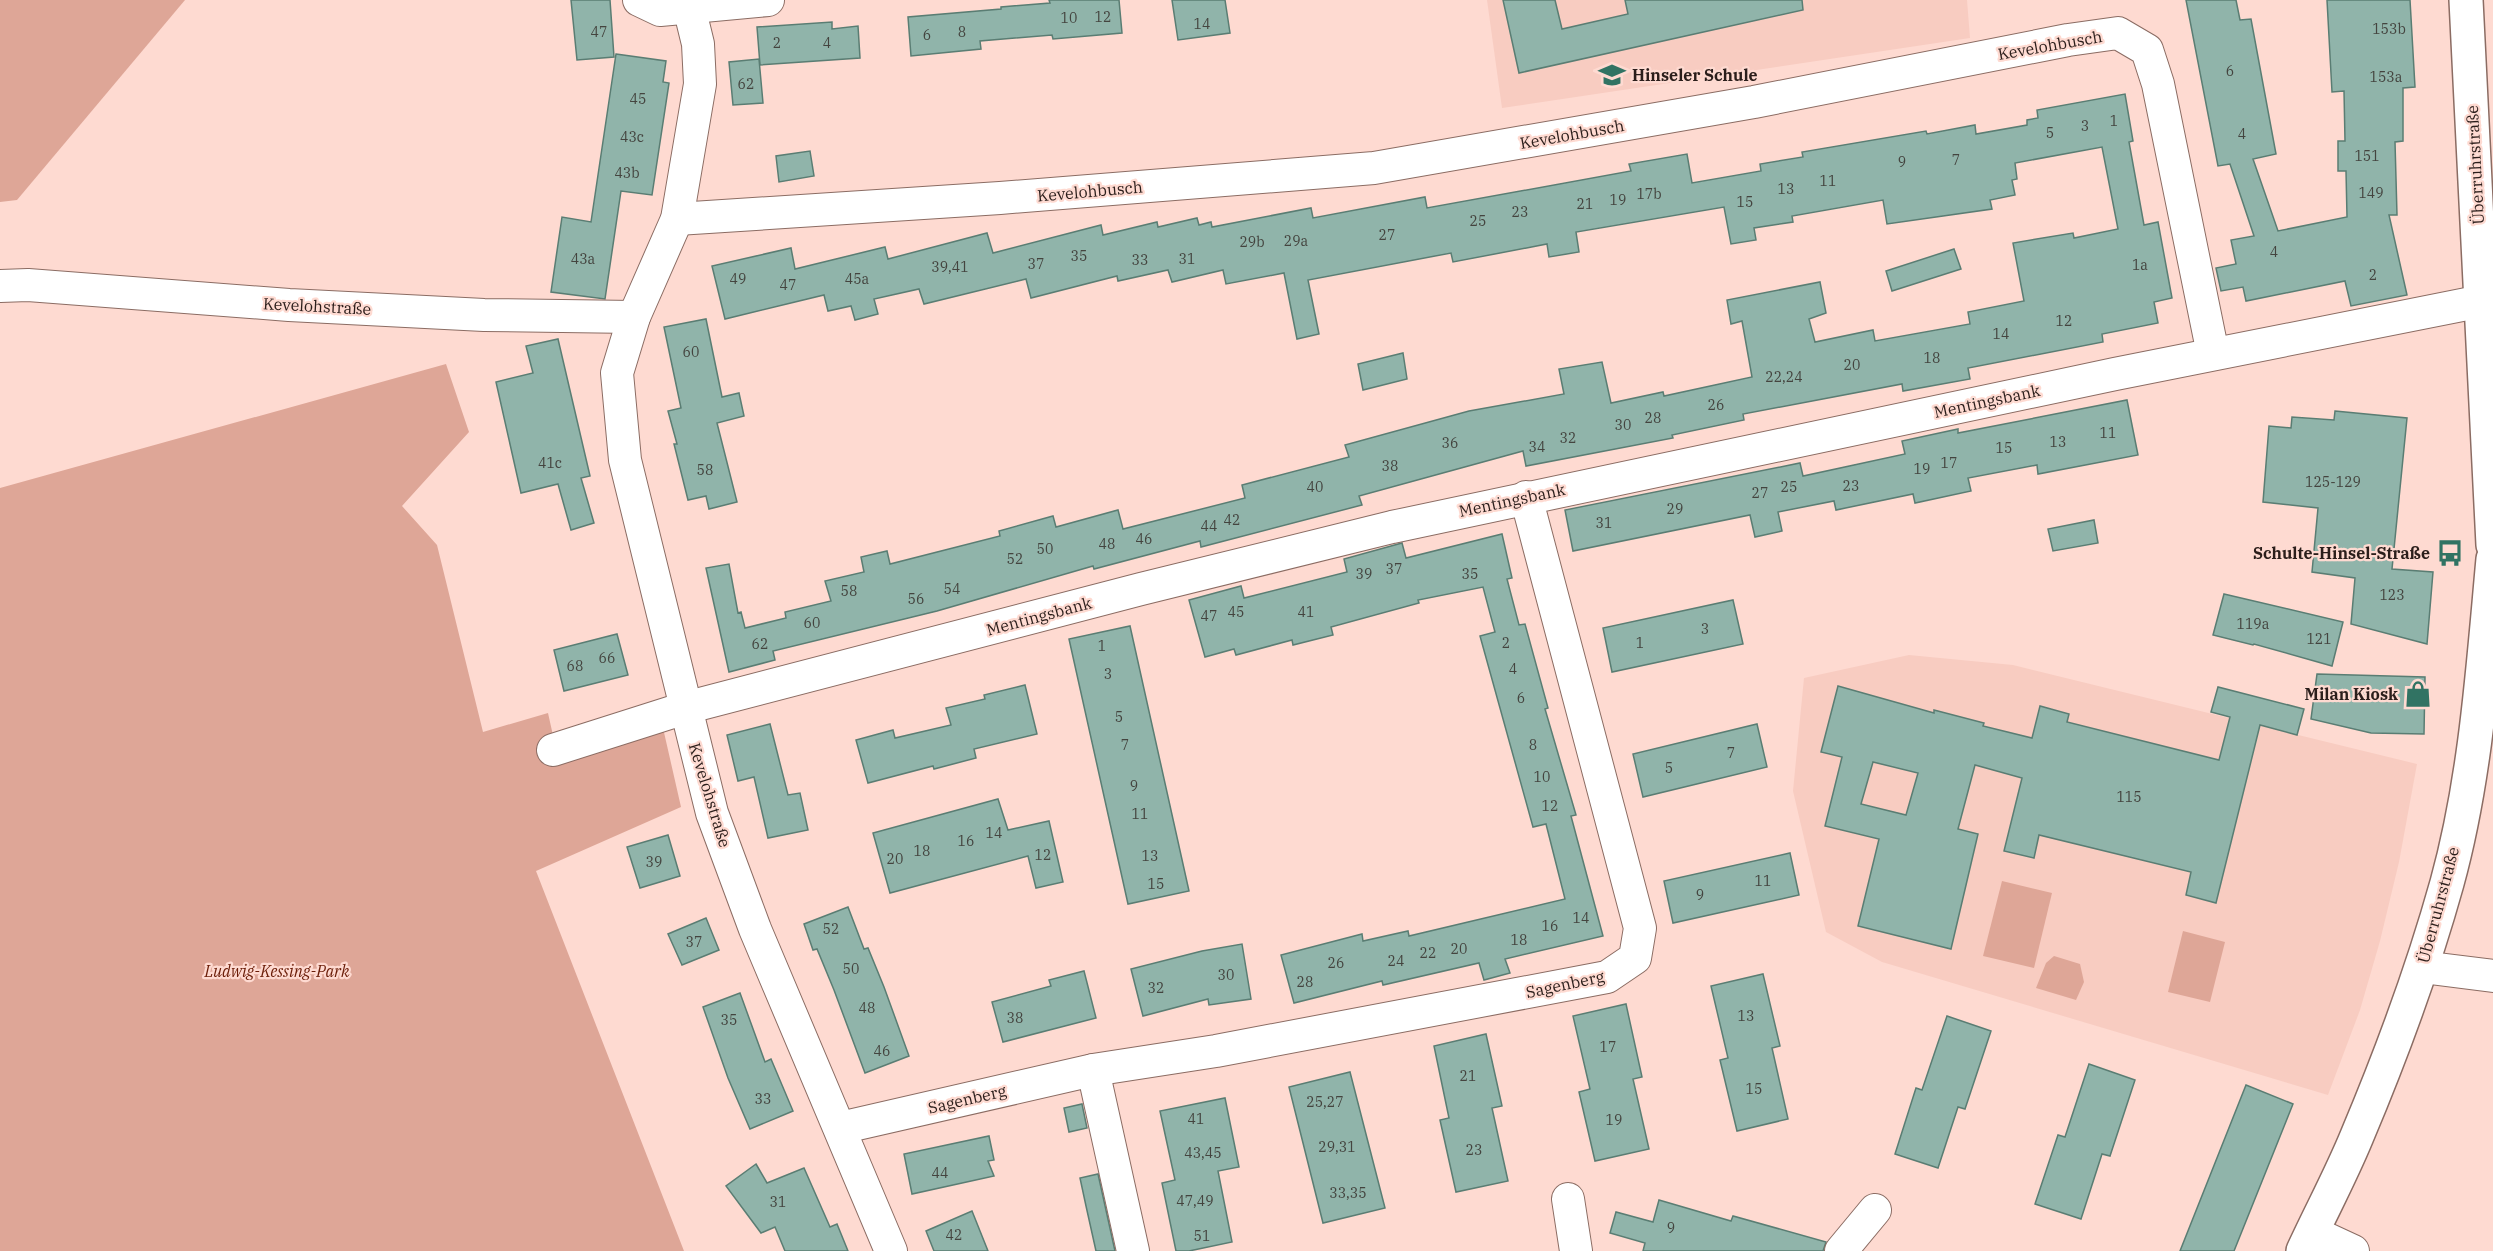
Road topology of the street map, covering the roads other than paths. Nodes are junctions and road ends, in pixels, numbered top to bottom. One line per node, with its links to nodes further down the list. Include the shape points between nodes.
1 (639, 0): 4 (street, via 660,10)
2 (768, 0): 4 (street)
3 (2466, 0): 7 (main road, Überruhrstraße)
4 (689, 7): 5 (street, Kevelohstraße, via 698,44 700,84)
5 (677, 219): 8 (street, Kevelohstraße); 9 (street, Kevelohbusch, via 1374,168 2118,33 2147,50 2158,84)
6 (0, 286): 8 (street, Kevelohstraße, via 484,315)
7 (2487, 300): 9 (street, Mentingsbank); 11 (main road, Überruhrstraße)
8 (634, 317): 13 (street, Kevelohstraße, via 617,373 625,460)
9 (2213, 354): 10 (street, Mentingsbank)
10 (1526, 497): 13 (street, Mentingsbank, via 1141,589); 17 (street, Sagenberg, via 1640,928 1635,958 1607,977 1226,1049)
11 (2493, 545)
12 (2493, 559): 15 (main road, Überruhrstraße, via 2482,681 2465,796 2447,881)
13 (685, 708): 14 (street, Mentingsbank); 18 (street, Kevelohstraße, via 712,813 755,929)
14 (553, 750)
15 (2422, 967): 16 (street); 21 (main road, Überruhrstraße, via 2396,1042)
16 (2493, 976)
17 (1093, 1070): 18 (street, Sagenberg); 23 (street)
18 (840, 1128): 22 (street, Kevelohstraße)
19 (1568, 1199): 24 (street)
20 (1875, 1210): 25 (street)
21 (2308, 1241): 26 (street, Überruhrstraße)
22 (891, 1251)
23 (1133, 1251)
24 (1576, 1251)
25 (1841, 1251)
26 (2353, 1251)

